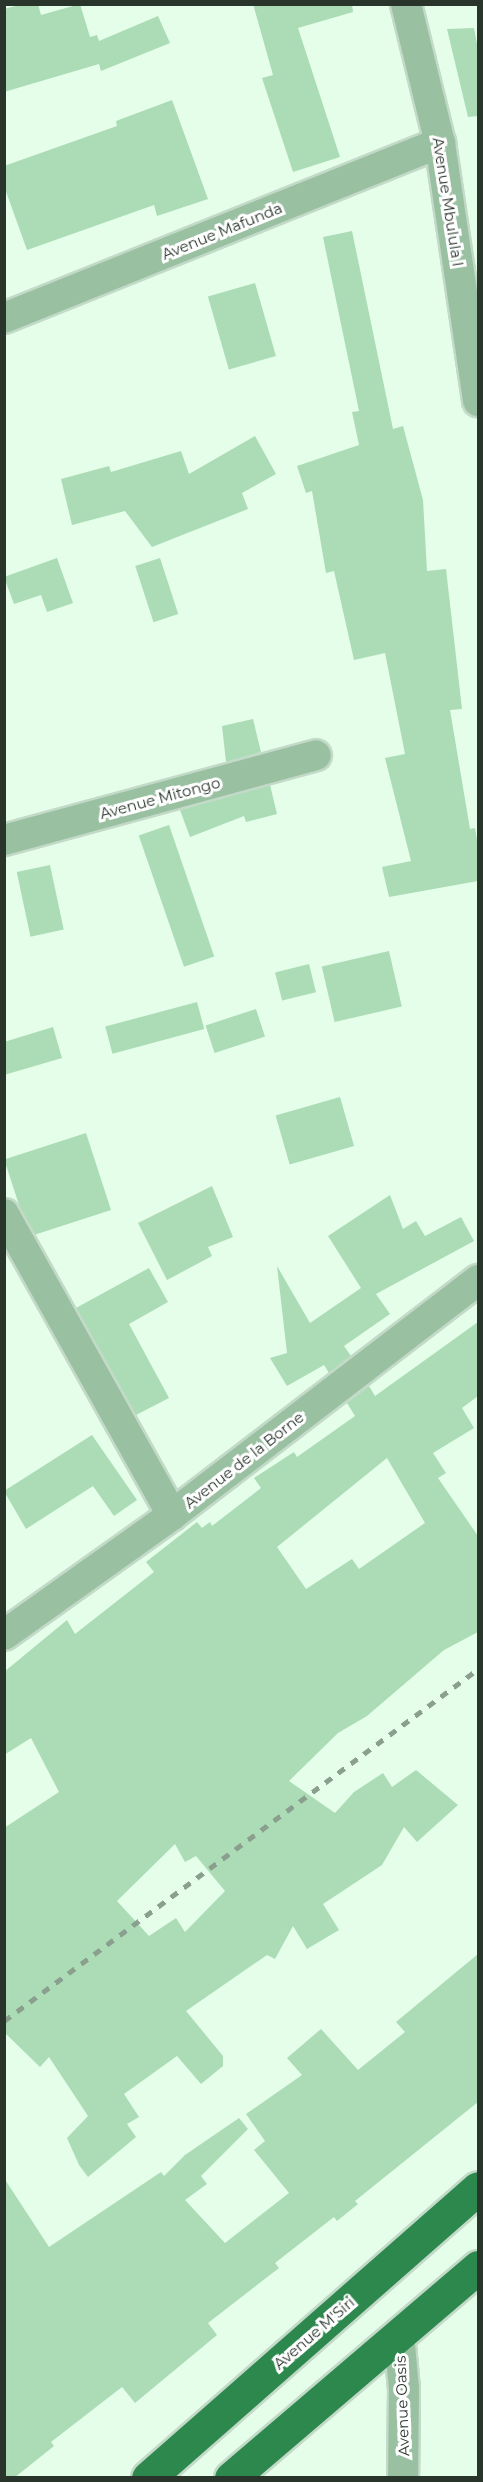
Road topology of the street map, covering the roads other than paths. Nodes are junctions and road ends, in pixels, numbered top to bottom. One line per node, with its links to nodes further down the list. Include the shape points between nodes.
1 (406, 4): 2 (street, Avenue Mbulula I)
2 (440, 144): 3 (street, Avenue Mafunda); 4 (street, Avenue Mbulula I)
3 (4, 318)
4 (478, 401)
5 (316, 755): 6 (street, Avenue Mitongo)
6 (4, 840)
7 (4, 1214): 9 (street)
8 (478, 1280): 9 (street, Avenue de la Borne)
9 (172, 1515): 10 (street, Avenue de la Borne)
10 (4, 1635)
11 (478, 2188): 14 (highway, Avenue M'Siri)
12 (478, 2267): 13 (highway)
13 (399, 2334): 15 (highway); 16 (street, Avenue Oasis, via 404,2390)
14 (148, 2478)
15 (231, 2478)
16 (403, 2478)

